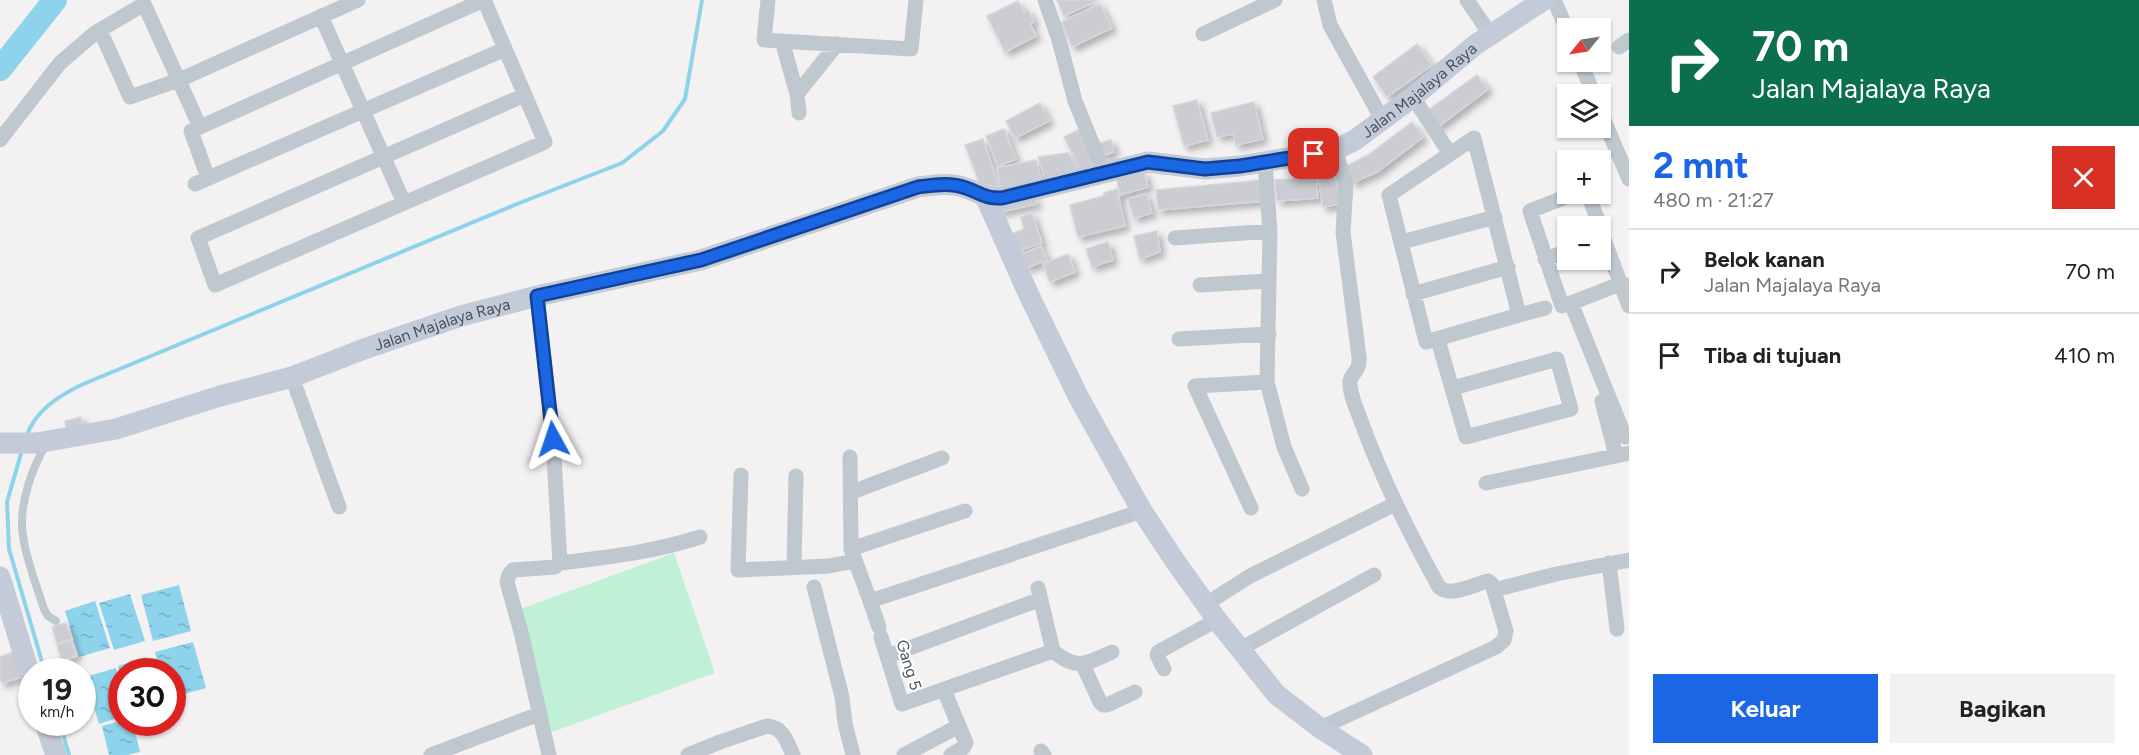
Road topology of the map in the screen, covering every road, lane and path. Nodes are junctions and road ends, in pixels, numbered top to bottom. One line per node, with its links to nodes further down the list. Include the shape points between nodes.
1 (358, 0): 11 (street)
2 (484, 0): 18 (street); 19 (street)
3 (768, 0): 16 (street, via 764,40)
4 (916, 0): 17 (street, via 911,49)
5 (1045, 0): 34 (street, via 1075,101)
6 (1275, 0): 14 (street)
7 (1324, 0): 26 (street, via 1330,25)
8 (1467, 0): 15 (street)
9 (1544, 0): 15 (street, Jalan Majalaya Raya)
10 (1554, 0): 12 (street)
11 (321, 16): 19 (street); 20 (street)
12 (1562, 18)
13 (100, 30): 20 (street, via 130,97); 20 (street, via 144,4); 29 (street, via 60,63)
14 (1203, 34)
15 (1490, 34): 23 (street, Jalan Majalaya Raya)
16 (782, 41): 17 (street); 22 (street)
17 (837, 44): 22 (street)
18 (505, 49): 21 (street); 24 (street)
19 (342, 63): 24 (street); 27 (street)
20 (179, 80): 27 (street)
21 (525, 94): 32 (street); 38 (street, via 545,142)
22 (796, 94): 25 (street)
23 (1413, 97): 26 (street, Jalan Majalaya Raya); 31 (street)
24 (363, 111): 27 (street, via 202,181 191,131); 32 (street)
25 (799, 113)
26 (1382, 119): 30 (street, Jalan Majalaya Raya)
27 (200, 127)
28 (1611, 137): 35 (street)
29 (0, 140)
30 (1335, 150): 33 (street, Jalan Majalaya Raya); 74 (street, via 1346,184 1342,232 1359,357 1359,367 1350,381 1352,395)
31 (1450, 154): 39 (street, via 1474,138); 42 (street, via 1389,195)
32 (383, 157): 38 (street); 38 (street, via 198,238 214,285)
33 (1265, 162): 34 (street, Jalan Majalaya Raya, via 1205,169 1148,162); 40 (street)
34 (1104, 172): 36 (street, Jalan Majalaya Raya, via 1015,196)
35 (1629, 179)
36 (986, 198): 51 (street, Jalan Majalaya Raya, via 951,185 918,187 701,260); 78 (street, via 1079,398)
37 (1557, 200): 45 (street, via 1530,211)
38 (404, 203)
39 (1495, 218): 42 (street); 46 (street)
40 (1270, 231): 41 (street); 47 (street)
41 (1175, 238)
42 (1402, 242): 50 (street)
43 (1557, 255): 45 (street)
44 (1611, 255): 49 (street)
45 (1545, 260): 52 (street, via 1562,306)
46 (1508, 267): 50 (street); 55 (street)
47 (1269, 281): 48 (street); 56 (street)
48 (1200, 285)
49 (1625, 285): 52 (street); 53 (street)
50 (1413, 294): 58 (street, via 1426,342)
51 (537, 296): 60 (street, Jalan Majalaya Raya, via 414,331); 82 (street, via 552,428)
52 (1571, 303): 59 (street)
53 (1629, 306)
54 (1545, 308): 55 (street)
55 (1519, 315): 58 (street)
56 (1269, 334): 57 (street); 61 (street)
57 (1179, 339)
58 (1438, 340): 62 (street)
59 (1588, 342): 63 (street); 66 (street)
60 (292, 377): 64 (street, Jalan Majalaya Raya, via 116,429); 75 (street)
61 (1267, 382): 72 (street, via 1284,447); 76 (street, via 1195,386)
62 (1453, 388): 62 (street, via 1466,437 1571,409 1557,359)
63 (1628, 440)
64 (42, 442): 65 (street, Jalan Majalaya Raya); 91 (lane, via 22,527 44,609)
65 (5, 448)
66 (1623, 455): 71 (street)
67 (850, 457): 73 (street)
68 (942, 458): 73 (street)
69 (741, 475): 84 (street, via 738,570)
70 (796, 476): 84 (street)
71 (1486, 483)
72 (1302, 489)
73 (852, 492): 80 (street)
74 (1395, 504): 88 (street, via 1442,590 1450,592 1488,581); 90 (street, via 1250,576)
75 (339, 507)
76 (1251, 508)
77 (965, 511): 80 (street)
78 (1142, 511): 89 (street); 90 (street)
79 (700, 537): 82 (street, via 643,552)
80 (853, 555): 84 (street, via 829,566); 89 (street, Gang 5)
81 (1629, 560): 83 (street)
82 (560, 563): 102 (street, via 555,567 513,570 507,578)
83 (1609, 563): 88 (street); 92 (street)
84 (794, 567)
85 (1374, 575): 93 (street)
86 (1, 587): 97 (street)
87 (814, 587): 113 (street)
88 (1494, 590): 104 (street, via 1506,631 1500,645)
89 (870, 601): 96 (street, Gang 5)
90 (1212, 612): 93 (street); 99 (street, via 1158,652)
91 (56, 621)
92 (1617, 629)
93 (1240, 649): 104 (street, via 1276,694)
94 (1053, 651): 96 (street, via 1039,594); 98 (street, via 1067,661); 100 (street)
95 (1112, 652): 98 (street)
96 (888, 656): 100 (street, Gang 5, via 902,704)
97 (24, 658)
98 (1083, 665): 101 (street, via 1103,705)
99 (1164, 669)
100 (944, 690): 103 (street, Gang 5)
101 (1135, 692)
102 (539, 714): 106 (street); 110 (street)
103 (959, 726): 114 (street); 115 (street, Gang 5, via 966,743)
104 (1320, 728): 116 (street)
105 (49, 736): 108 (street)
106 (468, 748): 109 (street)
107 (723, 748): 111 (street); 112 (street, via 772,726 782,732)
108 (56, 755)
109 (430, 755)
110 (549, 755)
111 (688, 755)
112 (793, 755)
113 (853, 755)
114 (904, 755)
115 (951, 755)
116 (1362, 755)

